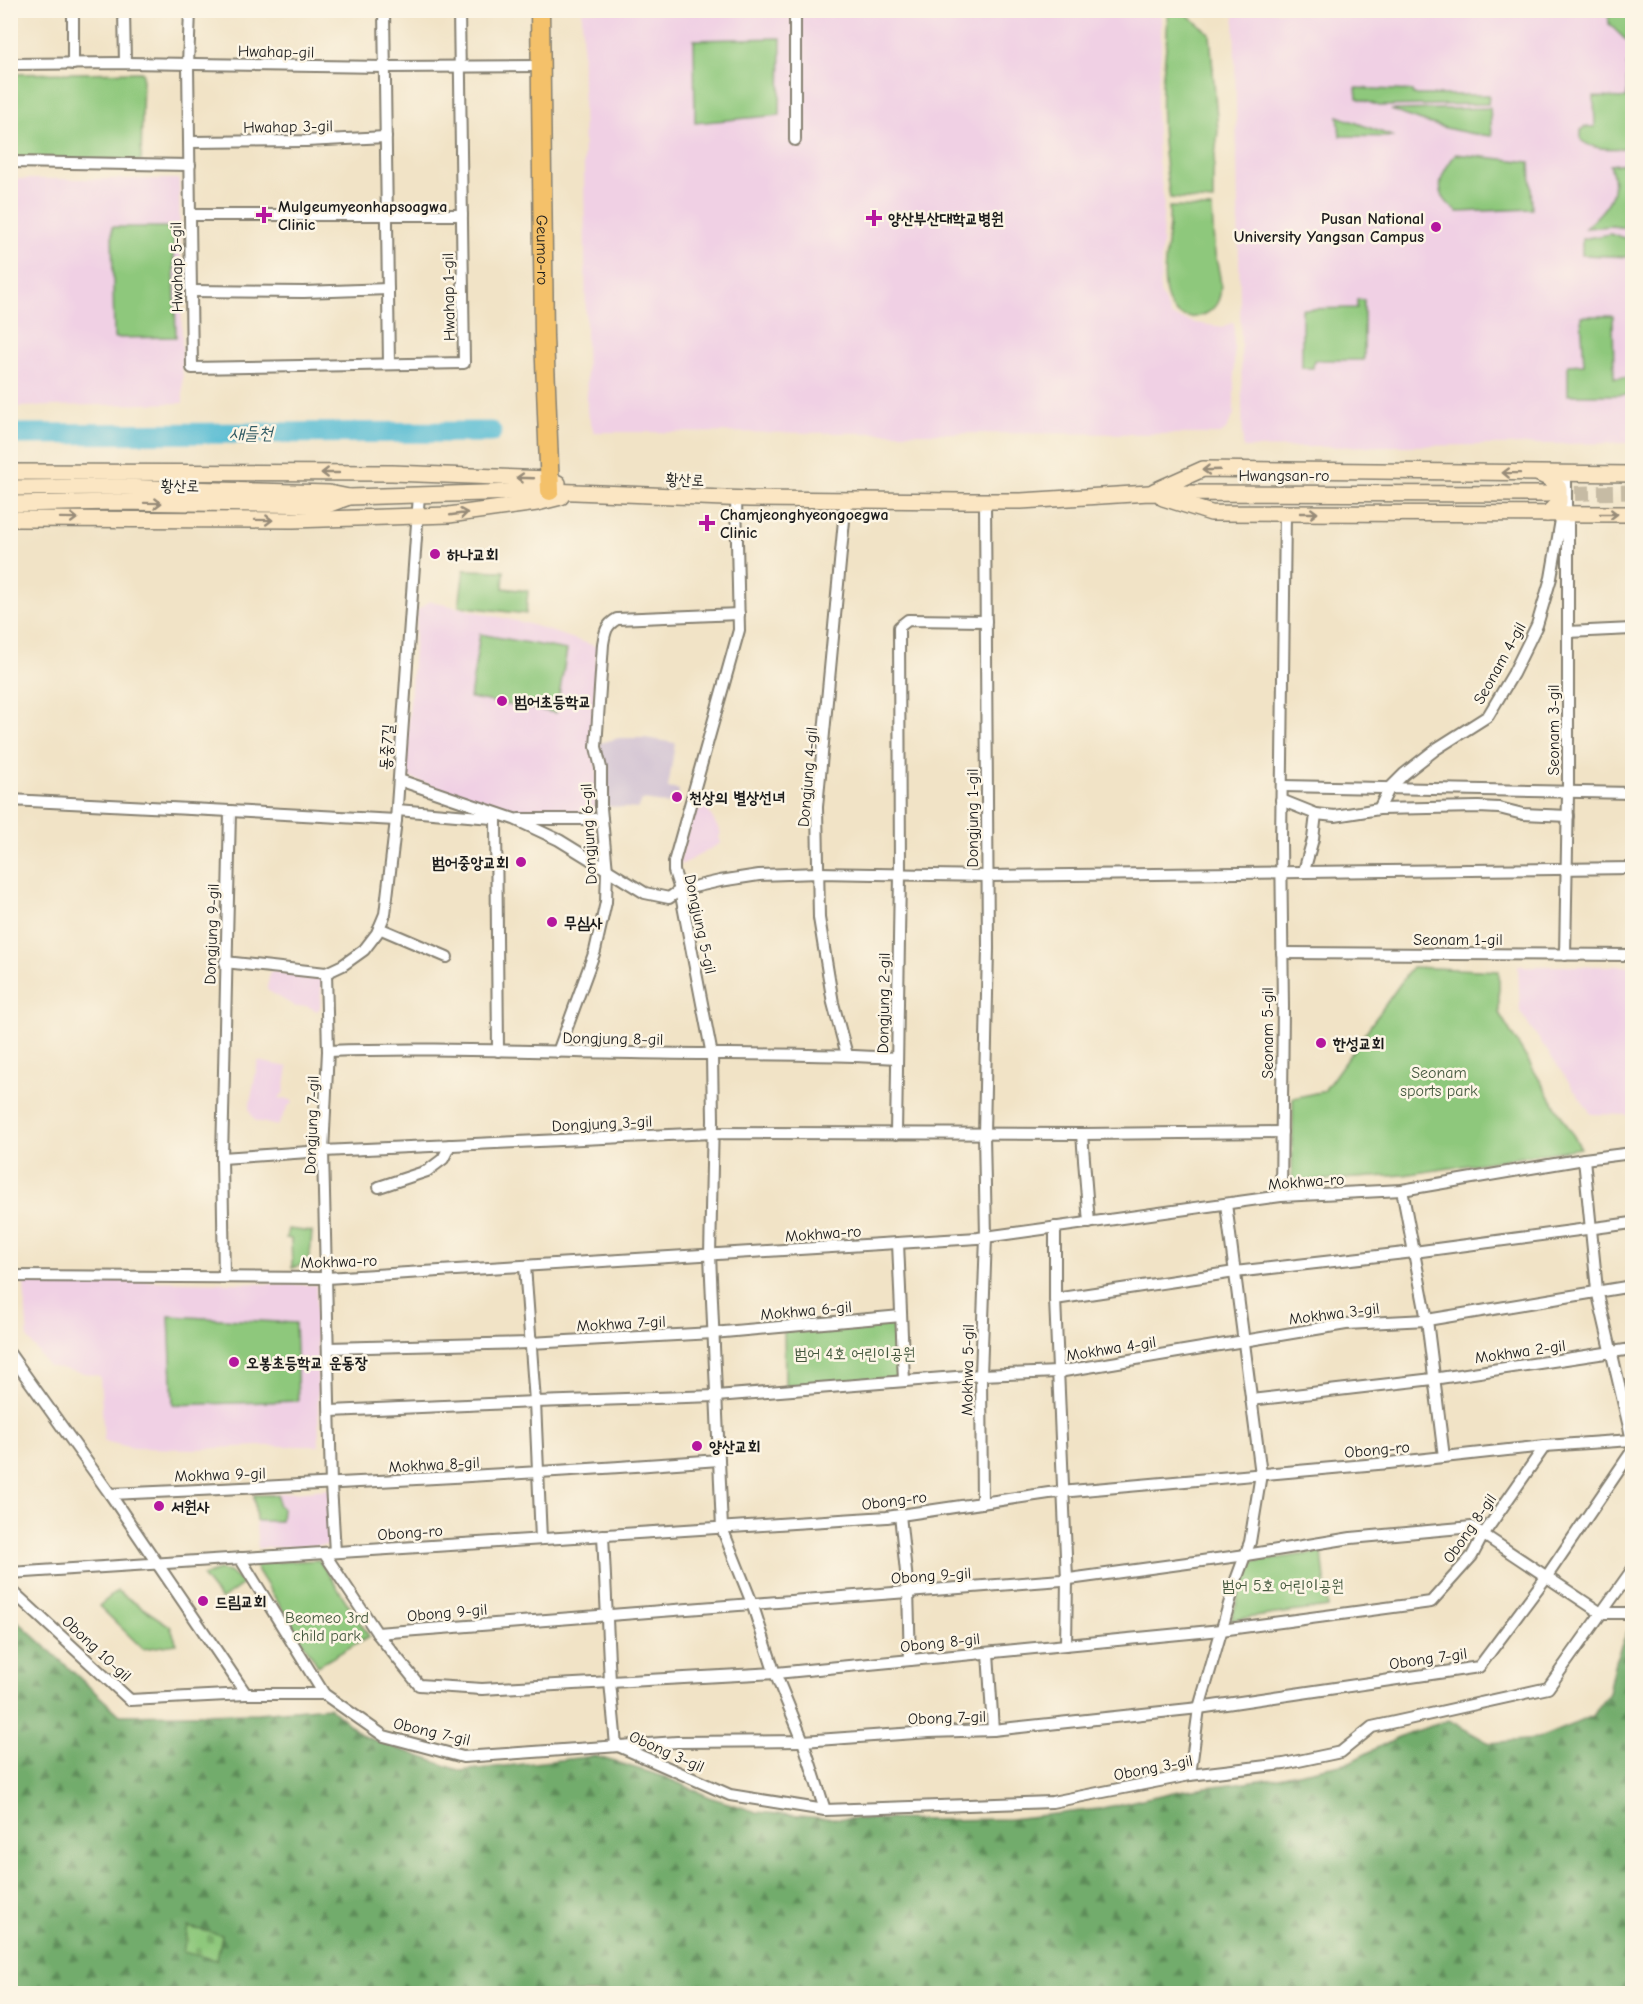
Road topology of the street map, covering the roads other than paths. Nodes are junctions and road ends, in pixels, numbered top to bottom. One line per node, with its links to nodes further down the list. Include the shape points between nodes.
1 (73, 10): 10 (street)
2 (124, 10): 8 (street)
3 (190, 10): 11 (street, Hwahap 5-gil)
4 (384, 10): 13 (street)
5 (459, 10): 14 (street, Hwahap 1-gil)
6 (540, 10): 12 (main road, Geumo-ro)
7 (795, 10): 16 (street)
8 (125, 63): 10 (street, Hwahap-gil); 11 (street, Hwahap-gil)
9 (10, 64): 10 (street, Hwahap-gil)
10 (73, 64)
11 (188, 65): 13 (street, Hwahap-gil); 17 (street, Hwahap 5-gil)
12 (541, 66): 14 (street, Hwahap-gil); 31 (main road, Geumo-ro)
13 (385, 67): 14 (street, Hwahap-gil); 15 (street)
14 (460, 67): 22 (street, Hwahap 1-gil)
15 (386, 137): 17 (street, Hwahap 3-gil); 20 (street)
16 (795, 140)
17 (190, 142): 19 (street, Hwahap 5-gil)
18 (10, 162): 19 (street)
19 (189, 165): 21 (street, Hwahap 5-gil)
20 (387, 214): 21 (street); 22 (street); 23 (street)
21 (191, 215): 24 (street, Hwahap 5-gil)
22 (462, 215): 25 (street, Hwahap 1-gil, via 464,363)
23 (388, 289): 24 (street); 25 (street)
24 (192, 291): 26 (street, Hwahap 5-gil)
25 (388, 364): 26 (street, Hwahap 1-gil)
26 (192, 368)
27 (10, 472): 31 (main road, one-way to 27, via 381,473)
28 (1537, 473): 29 (main road); 34 (main road, one-way to 34, via 1203,469); 43 (main road, via 1559,488)
29 (1566, 473): 30 (main road); 43 (street)
30 (1632, 474)
31 (550, 485): 33 (main road, 황산로); 36 (main road, 황산로)
32 (10, 488): 37 (main road, 황산로, via 117,487 329,493)
33 (580, 492): 38 (main road, 황산로); 46 (main road, one-way to 33, via 460,514 537,503)
34 (1149, 493): 35 (main road, Hwangsan-ro); 41 (main road, Hwangsan-ro); 44 (main road, via 1211,513)
35 (1547, 494)
36 (419, 495): 37 (main road, 황산로); 46 (street, 동중7길)
37 (349, 497): 42 (main road, 황산로, one-way to 37, via 327,505)
38 (736, 498): 39 (main road, 황산로); 48 (street, Dongjung 5-gil)
39 (846, 499): 40 (main road, 황산로); 72 (street, Dongjung 4-gil, via 817,807)
40 (985, 501): 41 (main road, 황산로); 49 (street, Dongjung 1-gil)
41 (1021, 501)
42 (10, 504)
43 (1561, 512): 44 (main road, one-way to 43); 45 (main road, one-way to 45); 51 (street, Seonam 3-gil); 54 (street, Seonam 4-gil, via 1551,578 1537,625 1488,716 1436,749)
44 (1285, 513): 53 (street, Seonam 5-gil)
45 (1632, 514)
46 (417, 515): 47 (main road, one-way to 46, via 293,520); 52 (street, 동중7길)
47 (10, 519)
48 (739, 614): 66 (street, Dongjung 6-gil, via 617,619 610,623 603,644 596,747 601,768); 75 (street, Dongjung 5-gil, via 739,630 674,862)
49 (986, 621): 73 (street, Dongjung 2-gil, via 908,620 899,627); 74 (street, Dongjung 1-gil)
50 (1632, 629): 51 (street)
51 (1568, 632): 56 (street, Seonam 3-gil)
52 (399, 780): 62 (street, 동중7길); 64 (street)
53 (1281, 786): 54 (street); 58 (street, Seonam 5-gil)
54 (1389, 789): 56 (street); 59 (street)
55 (1632, 793): 56 (street)
56 (1568, 794): 63 (street, Seonam 3-gil)
57 (10, 800): 60 (street)
58 (1281, 800): 61 (street); 70 (street, Seonam 5-gil)
59 (1379, 809): 61 (street, via 1335,816); 63 (street, via 1478,807)
60 (230, 810): 62 (street); 81 (street, Dongjung 9-gil)
61 (1316, 814): 71 (street)
62 (396, 815): 64 (street); 76 (street, 동중7길, via 385,914)
63 (1568, 816): 68 (street, Seonam 3-gil)
64 (497, 817): 65 (street); 84 (street)
65 (513, 819): 66 (street); 69 (street, via 559,840)
66 (602, 819): 69 (street, Dongjung 6-gil)
67 (1632, 868): 68 (street)
68 (1567, 870): 71 (street); 78 (street, Seonam 3-gil)
69 (607, 871): 75 (street, via 645,893 669,898); 85 (street, Dongjung 6-gil, via 606,902 595,951)
70 (1281, 871): 71 (street); 74 (street); 77 (street, Seonam 5-gil)
71 (1304, 871)
72 (819, 873): 73 (street); 75 (street, via 759,875); 87 (street, Dongjung 4-gil, via 824,954)
73 (900, 874): 74 (street); 88 (street, Dongjung 2-gil)
74 (988, 876): 92 (street, Dongjung 1-gil)
75 (680, 890): 86 (street, Dongjung 5-gil)
76 (379, 928): 80 (street); 82 (street, 동중7길, via 364,950)
77 (1282, 953): 78 (street, Seonam 1-gil); 89 (street, Seonam 5-gil)
78 (1565, 955): 79 (street, Seonam 1-gil)
79 (1632, 955)
80 (447, 957)
81 (225, 962): 82 (street); 97 (street, Dongjung 9-gil)
82 (326, 973): 83 (street, Dongjung 7-gil)
83 (328, 1051): 84 (street, Dongjung 8-gil); 95 (street, Dongjung 7-gil)
84 (498, 1051): 85 (street, Dongjung 8-gil)
85 (558, 1052): 86 (street, Dongjung 8-gil)
86 (712, 1055): 87 (street, Dongjung 8-gil); 90 (street, Dongjung 5-gil)
87 (847, 1055): 88 (street, Dongjung 8-gil)
88 (897, 1058): 91 (street, Dongjung 2-gil)
89 (1282, 1132): 93 (street); 101 (street, Seonam 5-gil)
90 (712, 1133): 91 (street, Dongjung 3-gil); 94 (street, Dongjung 3-gil); 110 (street, Dongjung 5-gil)
91 (896, 1134): 92 (street, Dongjung 3-gil)
92 (984, 1134): 93 (street); 107 (street, Dongjung 1-gil)
93 (1082, 1134): 103 (street)
94 (450, 1145): 95 (street, Dongjung 3-gil); 99 (street, via 443,1159 427,1171)
95 (323, 1150): 97 (street, Dongjung 3-gil); 115 (street, Dongjung 7-gil)
96 (1632, 1153): 98 (street, Mokhwa-ro)
97 (222, 1158): 114 (street, Dongjung 9-gil)
98 (1584, 1159): 100 (street, Mokhwa-ro); 106 (street)
99 (379, 1187)
100 (1402, 1190): 101 (street, Mokhwa-ro); 109 (street)
101 (1281, 1196): 102 (street, Mokhwa-ro)
102 (1226, 1204): 103 (street, Mokhwa-ro); 112 (street)
103 (1089, 1222): 105 (street, Mokhwa-ro)
104 (1632, 1223): 106 (street)
105 (1055, 1227): 107 (street, Mokhwa-ro); 118 (street)
106 (1590, 1230): 109 (street); 117 (street)
107 (986, 1237): 108 (street, Mokhwa-ro); 129 (street, Mokhwa 5-gil)
108 (898, 1243): 110 (street, Mokhwa-ro); 119 (street)
109 (1414, 1252): 112 (street); 120 (street)
110 (710, 1255): 111 (street, Mokhwa-ro); 121 (street)
111 (525, 1266): 115 (street, Mokhwa-ro); 123 (street)
112 (1235, 1272): 118 (street); 122 (street)
113 (10, 1276): 114 (street, Mokhwa-ro)
114 (224, 1277): 115 (street, Mokhwa-ro)
115 (326, 1278): 124 (street)
116 (1632, 1286): 117 (street)
117 (1597, 1290): 120 (street); 126 (street)
118 (1055, 1299): 128 (street)
119 (901, 1316): 121 (street, Mokhwa 6-gil); 131 (street)
120 (1427, 1320): 122 (street, Mokhwa 3-gil, via 1346,1324); 130 (street)
121 (713, 1333): 123 (street, Mokhwa 7-gil); 132 (street)
122 (1244, 1341): 128 (street, Mokhwa 4-gil); 133 (street)
123 (531, 1343): 124 (street); 134 (street)
124 (328, 1348): 135 (street)
125 (1632, 1349): 126 (street, Mokhwa 2-gil)
126 (1611, 1353): 130 (street, Mokhwa 2-gil); 136 (street)
127 (10, 1354): 145 (street)
128 (1058, 1372): 129 (street, Mokhwa 4-gil); 144 (street)
129 (981, 1375): 131 (street, Mokhwa 4-gil); 146 (street, Mokhwa 5-gil)
130 (1433, 1379): 133 (street); 139 (street)
131 (904, 1381): 132 (street)
132 (716, 1396): 134 (street); 140 (street)
133 (1251, 1400): 142 (street)
134 (535, 1401): 135 (street); 141 (street)
135 (331, 1411): 143 (street)
136 (1632, 1440): 137 (street, Obong-ro)
137 (1545, 1446): 139 (street, Obong-ro); 150 (street, Obong 8-gil)
138 (1632, 1451): 158 (street, Obong 7-gil)
139 (1444, 1457): 142 (street, Obong-ro)
140 (719, 1460): 141 (street); 148 (street)
141 (538, 1473): 143 (street, Mokhwa 8-gil); 151 (street)
142 (1261, 1474): 144 (street, Obong-ro); 153 (street)
143 (331, 1485): 145 (street, Mokhwa 9-gil); 152 (street)
144 (1063, 1491): 146 (street, Obong-ro); 159 (street)
145 (110, 1494): 155 (street)
146 (982, 1503): 147 (street, Obong-ro)
147 (900, 1515): 148 (street, Obong-ro); 161 (street)
148 (722, 1528): 149 (street, Obong-ro); 162 (street)
149 (603, 1535): 151 (street, Obong-ro); 165 (street)
150 (1483, 1535): 153 (street, Obong 9-gil, via 1472,1527 1352,1538); 158 (street, Obong 9-gil); 166 (street, Obong 8-gil, via 1472,1556 1431,1602)
151 (541, 1539): 152 (street, Obong-ro)
152 (330, 1552): 154 (street, Obong-ro); 167 (street, Obong 8-gil)
153 (1246, 1555): 159 (street, Obong 9-gil); 166 (street)
154 (240, 1558): 155 (street, Obong-ro); 174 (street, Obong 7-gil)
155 (156, 1563): 157 (street, Obong-ro); 173 (street)
156 (1632, 1570): 163 (street, Obong 3-gil)
157 (10, 1573)
158 (1547, 1576): 163 (street, Obong 9-gil); 175 (street, Obong 7-gil, via 1479,1667)
159 (1067, 1579): 161 (street, Obong 9-gil); 168 (street)
160 (10, 1589): 173 (street, Obong 10-gil, via 130,1700)
161 (908, 1591): 162 (street, Obong 9-gil); 170 (street)
162 (752, 1603): 165 (street, Obong 9-gil); 171 (street)
163 (1601, 1613): 164 (street); 179 (street, Obong 3-gil, via 1548,1688 1372,1727 1341,1752 1284,1764)
164 (1632, 1613)
165 (607, 1615): 167 (street, Obong 9-gil); 172 (street)
166 (1221, 1630): 168 (street, Obong 8-gil); 175 (street)
167 (377, 1633): 172 (street, Obong 8-gil, via 418,1685 482,1689)
168 (1066, 1645): 169 (street, Obong 8-gil)
169 (988, 1653): 170 (street, Obong 8-gil); 176 (street)
170 (910, 1660): 171 (street, Obong 8-gil)
171 (776, 1674): 172 (street, Obong 8-gil); 177 (street)
172 (610, 1682): 178 (street)
173 (246, 1694): 174 (street, Obong 10-gil)
174 (324, 1694): 178 (street, Obong 7-gil, via 384,1736 463,1757)
175 (1198, 1708): 176 (street, Obong 7-gil); 179 (street)
176 (993, 1730): 177 (street, Obong 7-gil)
177 (803, 1741): 178 (street, Obong 7-gil); 180 (street)
178 (616, 1745): 180 (street, Obong 3-gil, via 730,1795)
179 (1190, 1775): 180 (street, Obong 3-gil, via 1052,1802)
180 (825, 1810)

